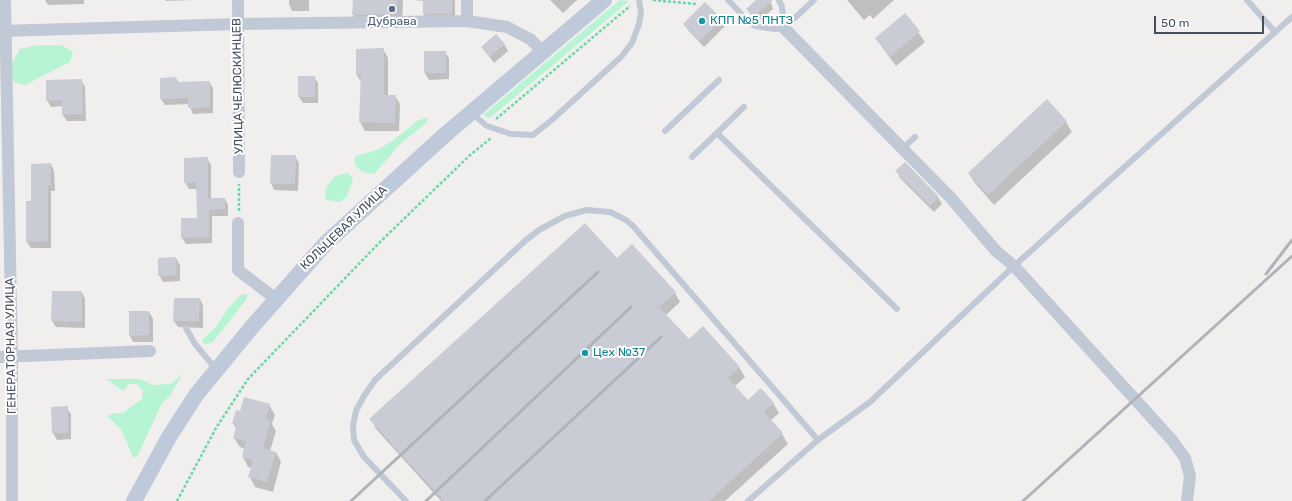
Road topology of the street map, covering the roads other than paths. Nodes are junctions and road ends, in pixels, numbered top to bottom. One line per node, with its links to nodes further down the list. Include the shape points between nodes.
1 (5, 0): 14 (street, ГЕНЕРАТОРНАЯ УЛИЦА)
2 (238, 0): 12 (street, УЛИЦА ЧЕЛЮСКИНЦЕВ)
3 (467, 0): 11 (street)
4 (604, 0): 16 (street, КОЛЬЦЕВАЯ УЛИЦА)
5 (639, 0): 19 (lane, via 641,13 632,43 621,57 533,135 511,134 494,129 486,126)
6 (728, 0): 13 (lane, via 756,26 765,29)
7 (779, 0): 13 (lane)
8 (814, 0): 13 (lane)
9 (1247, 0): 15 (lane)
10 (1292, 17): 15 (lane)
11 (467, 21): 12 (street); 16 (street, via 507,26 530,39)
12 (238, 24): 14 (street); 25 (street, УЛИЦА ЧЕЛЮСКИНЦЕВ)
13 (784, 28): 23 (street)
14 (3, 31): 32 (street, ГЕНЕРАТОРНАЯ УЛИЦА)
15 (1275, 32): 27 (lane)
16 (543, 52): 19 (street, КОЛЬЦЕВАЯ УЛИЦА)
17 (719, 80): 20 (lane)
18 (744, 106): 21 (lane)
19 (471, 113): 28 (street, КОЛЬЦЕВАЯ УЛИЦА, via 326,243)
20 (665, 131)
21 (717, 133): 24 (lane); 29 (lane)
22 (915, 137): 23 (lane)
23 (903, 148): 27 (street, via 950,197 996,251)
24 (692, 157)
25 (239, 172)
26 (238, 223): 28 (street, via 238,270)
27 (1014, 266): 34 (lane, via 870,402 845,423); 39 (street, via 1171,439 1185,458 1190,476)
28 (276, 299): 33 (street, КОЛЬЦЕВАЯ УЛИЦА)
29 (897, 309)
30 (186, 328): 33 (lane, via 195,344)
31 (150, 352): 32 (street)
32 (6, 357): 35 (street, ГЕНЕРАТОРНАЯ УЛИЦА)
33 (216, 369): 36 (street, КОЛЬЦЕВАЯ УЛИЦА, via 172,432)
34 (818, 440): 37 (lane, via 633,226 610,212 586,210 565,216 526,240 375,380 364,396 356,411 354,440 364,456); 38 (lane)
35 (12, 501)
36 (134, 501)
37 (406, 501)
38 (748, 501)
39 (1187, 501)

